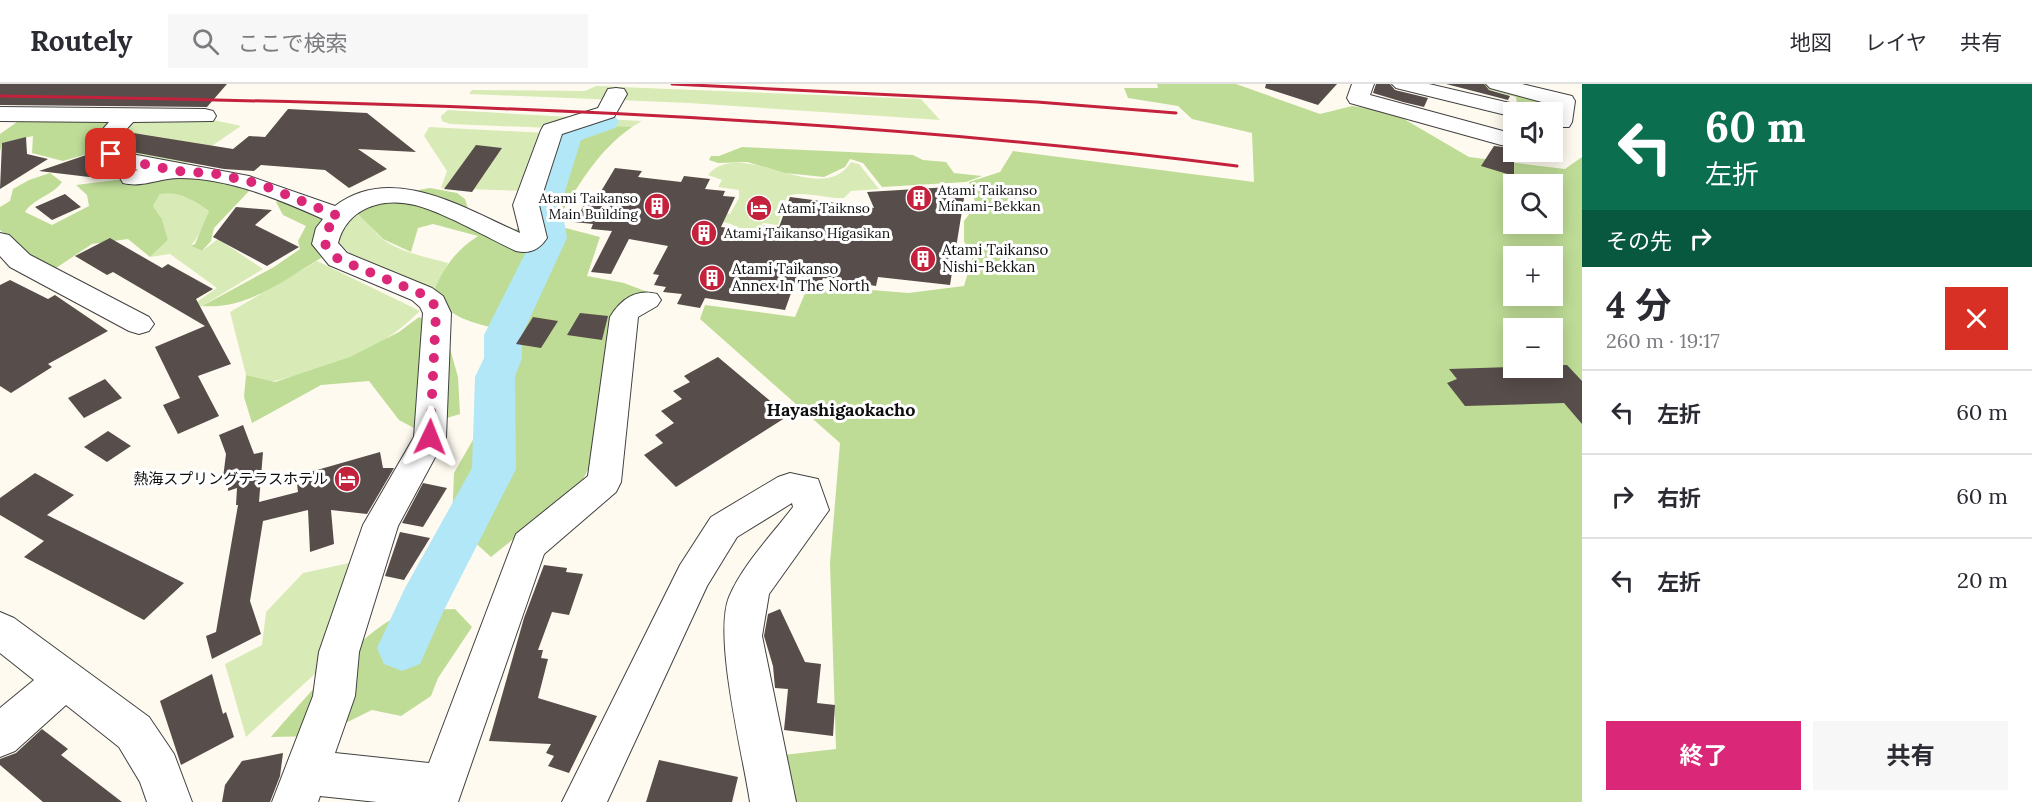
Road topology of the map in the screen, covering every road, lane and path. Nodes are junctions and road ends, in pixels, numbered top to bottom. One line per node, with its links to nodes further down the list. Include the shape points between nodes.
1 (1363, 84): 12 (street, via 1358,98)
2 (1403, 84): 5 (street)
3 (1497, 84): 6 (street, via 1564,101)
4 (616, 94): 15 (street, via 606,112 552,130 526,205 534,238 525,245 409,196 366,199)
5 (1503, 108)
6 (1563, 108)
7 (0, 114): 8 (street)
8 (23, 115): 10 (street); 11 (street)
9 (205, 116): 10 (street)
10 (125, 117): 13 (street, via 102,143 111,154)
11 (0, 121)
12 (1503, 138)
13 (178, 171): 14 (street); 15 (street, via 217,174 260,184)
14 (132, 178)
15 (338, 216): 22 (street, via 330,224 325,244 338,259 433,302 436,313 430,437 381,525 339,652 334,696)
16 (0, 241): 18 (street, via 20,261)
17 (647, 300): 22 (street, via 629,309 624,317 604,482 529,545 442,787)
18 (139, 324)
19 (0, 630): 20 (street)
20 (65, 679): 21 (street); 23 (street, via 134,732 158,770)
21 (0, 736)
22 (300, 787)
23 (170, 802)
24 (584, 802): 25 (street, via 693,576 724,527 790,486 806,489 811,510 756,583 747,600 742,636)
25 (773, 802)

